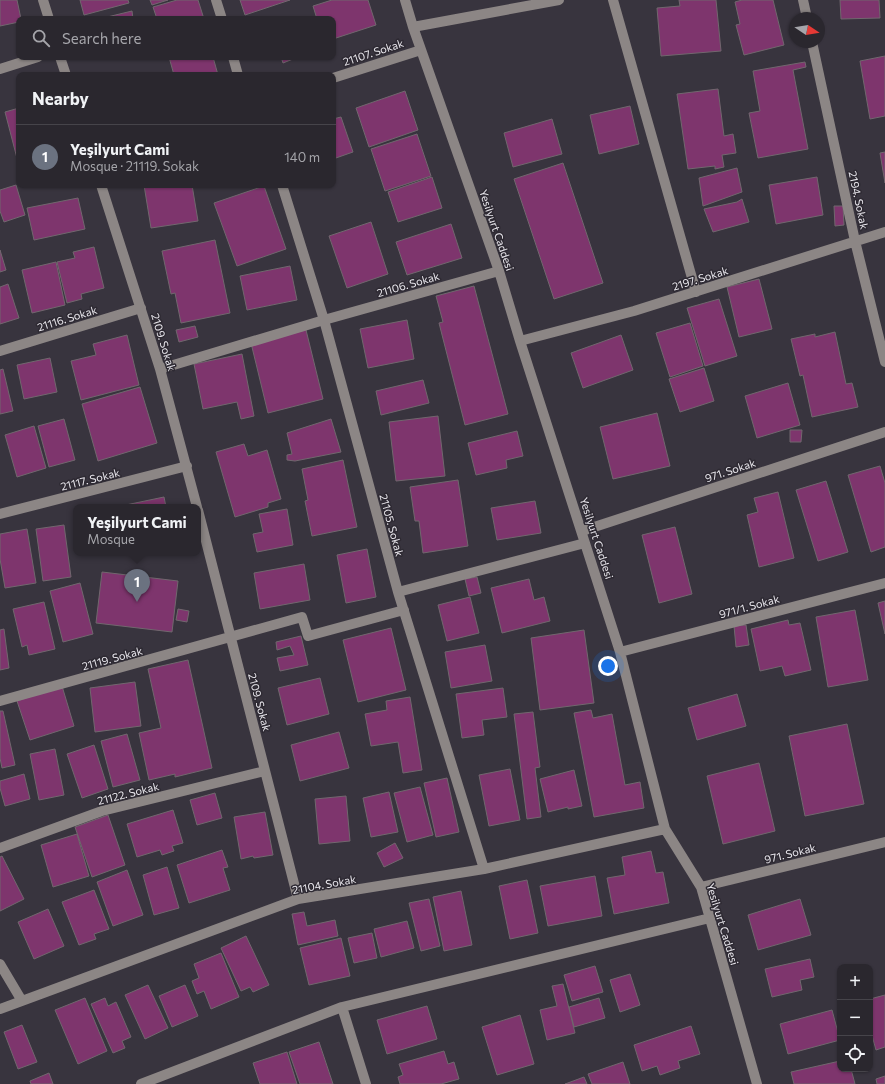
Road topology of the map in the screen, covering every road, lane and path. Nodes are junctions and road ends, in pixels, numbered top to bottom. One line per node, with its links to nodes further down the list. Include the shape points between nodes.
1 (44, 0): 8 (street)
2 (216, 0): 9 (street)
3 (405, 0): 10 (street, Yesilyurt Caddesi)
4 (559, 0): 10 (street)
5 (613, 0): 25 (street)
6 (803, 0): 7 (street)
7 (806, 12)
8 (48, 16)
9 (221, 16)
10 (413, 27): 12 (street, Yesilyurt Caddesi)
11 (813, 48): 23 (street, 2194. Sokak)
12 (421, 50): 19 (street, 21107. Sokak); 24 (street, Yesilyurt Caddesi)
13 (28, 60): 16 (street)
14 (61, 60): 17 (street)
15 (234, 60): 18 (street)
16 (0, 69)
17 (65, 72)
18 (237, 72)
19 (336, 77)
20 (102, 188): 26 (street, 2109. Sokak)
21 (283, 188): 27 (street, 21105. Sokak)
22 (885, 232): 23 (street, 2197. Sokak)
23 (856, 241): 25 (street, 2197. Sokak); 30 (street, 2194. Sokak)
24 (499, 271): 27 (street, 21106. Sokak); 28 (street, Yesilyurt Caddesi)
25 (696, 292): 28 (street, 2197. Sokak)
26 (141, 308): 29 (street, 21116. Sokak); 31 (street, 2109. Sokak)
27 (324, 320): 31 (street, 21106. Sokak); 40 (street, 21105. Sokak)
28 (520, 341): 37 (street, Yesilyurt Caddesi)
29 (0, 351)
30 (885, 362)
31 (160, 369): 33 (street, 2109. Sokak)
32 (885, 432): 37 (street, 971. Sokak)
33 (187, 466): 34 (street, 2109. Sokak); 35 (street, 21117. Sokak)
34 (196, 504)
35 (0, 514)
36 (201, 522): 42 (street, 2109. Sokak)
37 (582, 531): 38 (street, Yesilyurt Caddesi)
38 (586, 543): 40 (street); 43 (street, Yesilyurt Caddesi)
39 (885, 583): 43 (street, 971/1. Sokak)
40 (398, 592): 41 (street, 21105. Sokak)
41 (404, 610): 42 (street, 21119. Sokak, via 308,636 302,617); 49 (street, 21105. Sokak)
42 (231, 638): 44 (street, 21119. Sokak); 45 (street, 2109. Sokak)
43 (620, 652): 46 (street, Yesilyurt Caddesi)
44 (0, 701)
45 (265, 771): 48 (street, 21122. Sokak, via 102,811); 51 (street, 2109. Sokak)
46 (665, 829): 49 (street, 21104. Sokak); 50 (street, Yesilyurt Caddesi)
47 (885, 842): 50 (street, 971. Sokak)
48 (0, 848)
49 (484, 870): 51 (street, 21104. Sokak)
50 (701, 887): 52 (street, Yesilyurt Caddesi)
51 (298, 899): 54 (street, 21104. Sokak)
52 (710, 918): 55 (street); 59 (street, Yesilyurt Caddesi)
53 (0, 964): 54 (street)
54 (22, 1001): 56 (street, 21104. Sokak)
55 (342, 1007): 57 (street); 58 (street)
56 (0, 1009)
57 (141, 1084)
58 (366, 1084)
59 (757, 1084)

